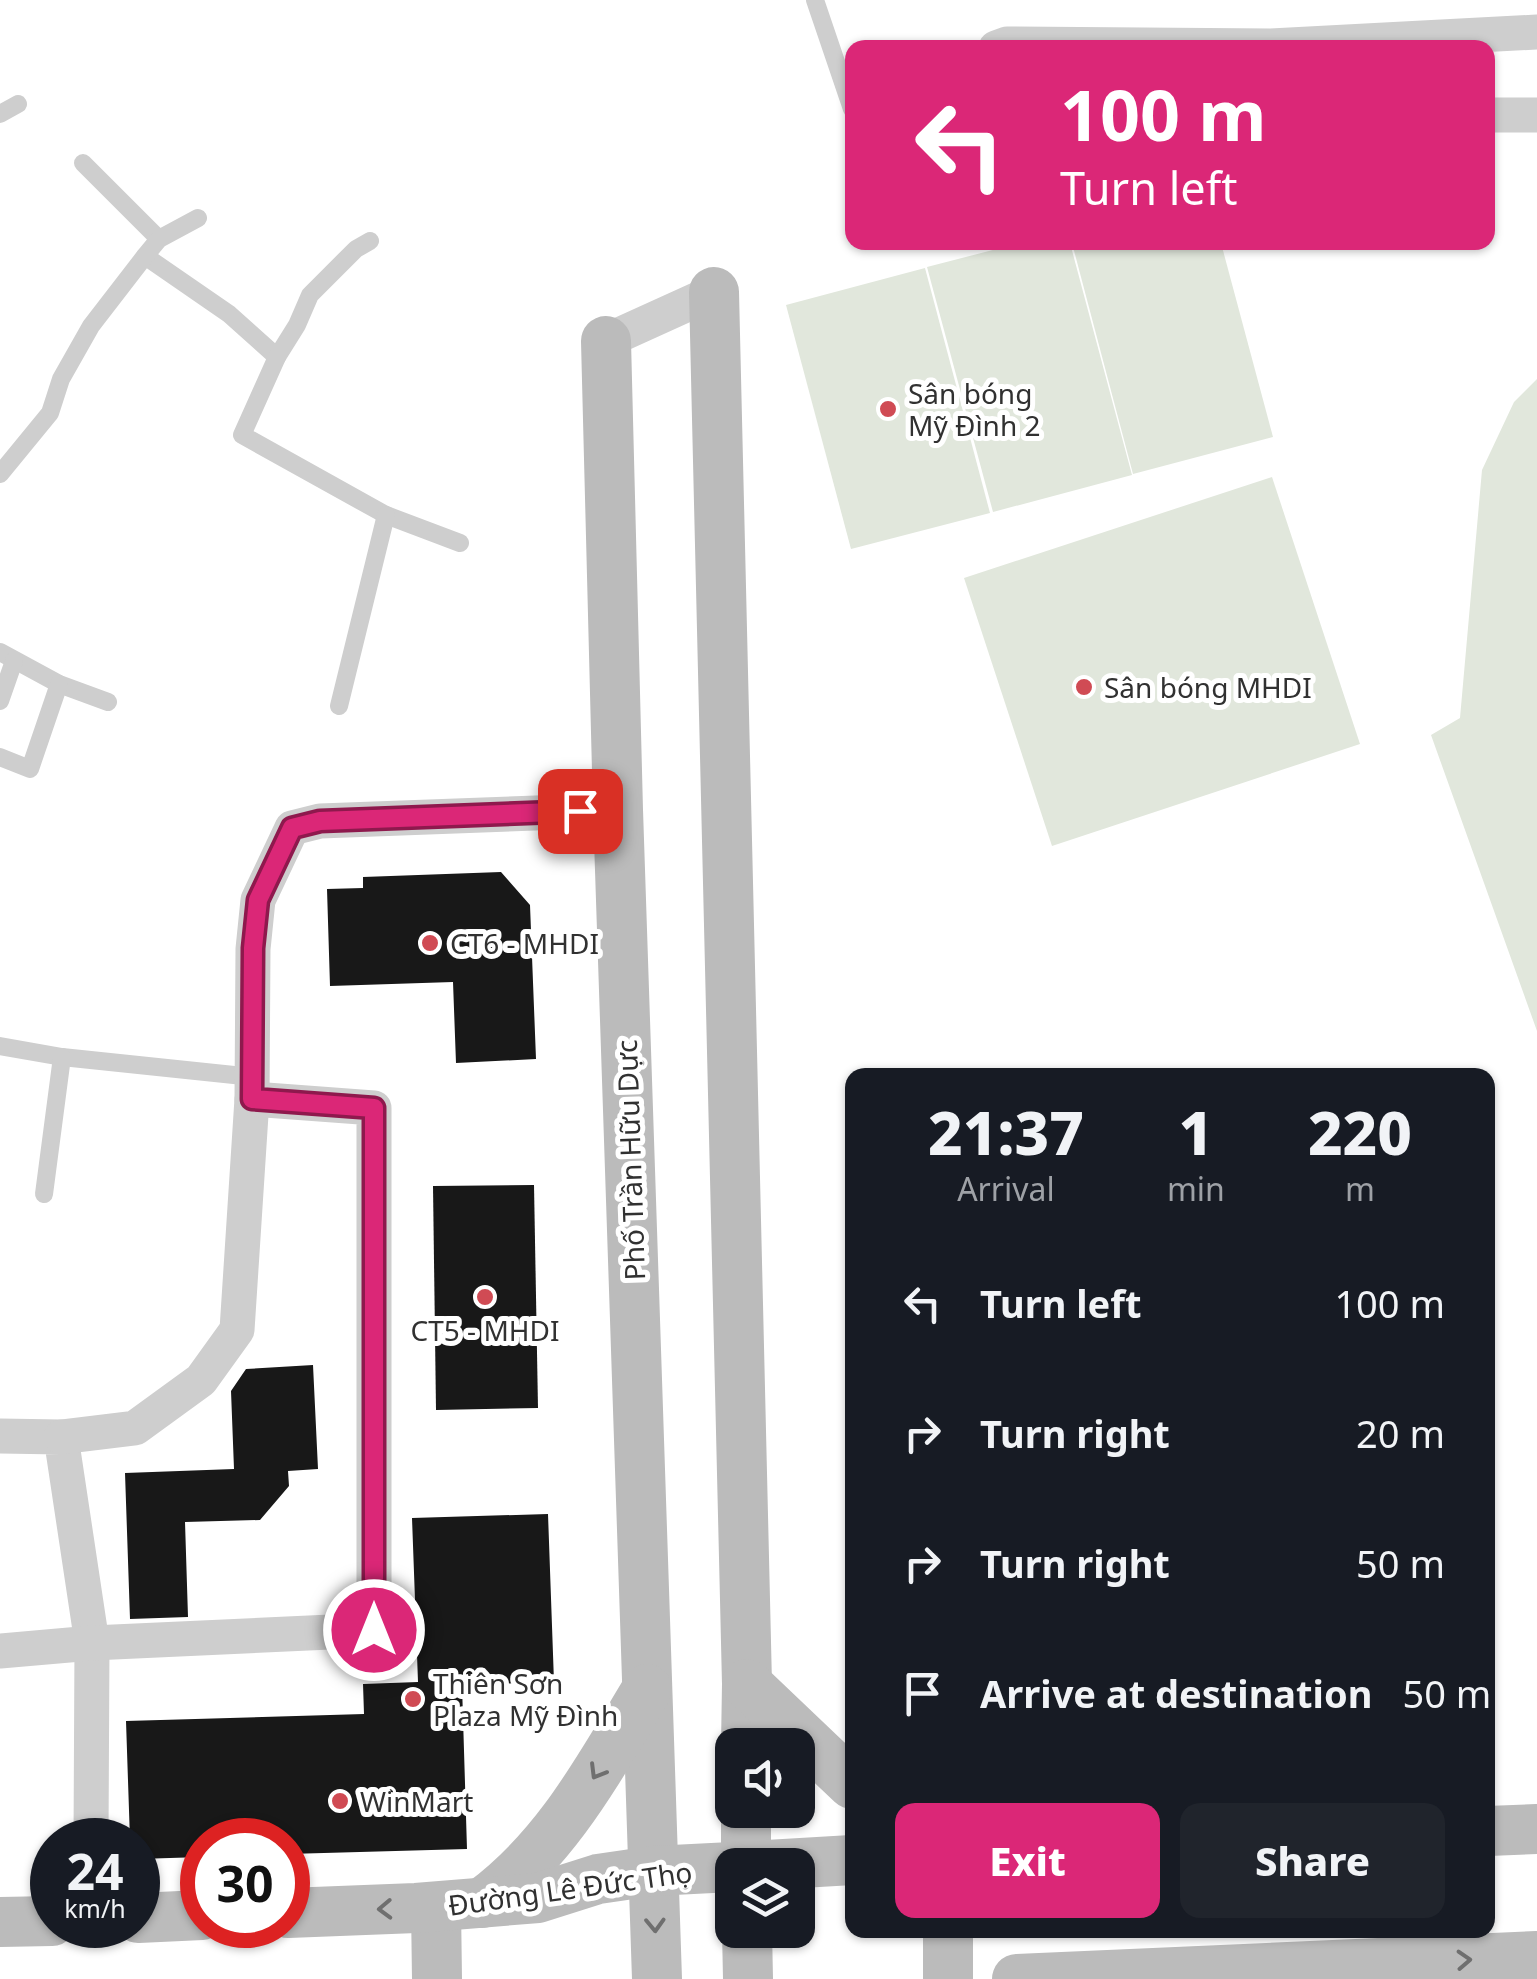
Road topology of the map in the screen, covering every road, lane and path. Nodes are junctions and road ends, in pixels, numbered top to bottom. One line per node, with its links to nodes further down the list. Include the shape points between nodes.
1 (815, 0): 4 (lane)
2 (1537, 32): 3 (street)
3 (1385, 40)
4 (845, 88)
5 (18, 104): 6 (lane)
6 (0, 114)
7 (1495, 115): 8 (street)
8 (1537, 115)
9 (83, 163): 11 (lane)
10 (198, 218): 11 (lane)
11 (158, 239): 13 (lane)
12 (370, 241): 16 (lane, via 310,295)
13 (145, 256): 16 (lane); 17 (lane, via 91,326 50,413)
14 (714, 292): 15 (street); 35 (main road)
15 (606, 341): 26 (main road, Phố Trần Hữu Dực)
16 (277, 357): 18 (lane, via 242,435)
17 (0, 474)
18 (386, 514): 19 (lane); 24 (lane)
19 (460, 543)
20 (7, 657): 21 (lane); 22 (lane)
21 (58, 684): 23 (lane); 25 (lane, via 30,769)
22 (0, 701)
23 (108, 702)
24 (338, 706)
25 (0, 757)
26 (618, 810): 29 (street, via 320,821 292,828 258,900); 36 (main road, Phố Trần Hữu Dực)
27 (0, 1046): 28 (lane)
28 (62, 1056): 29 (lane); 30 (lane)
29 (252, 1088): 32 (street, via 237,1330 202,1380 136,1428); 33 (street, via 374,1108 374,1630)
30 (44, 1194)
31 (0, 1436): 32 (street)
32 (61, 1437): 33 (street)
33 (92, 1643): 34 (street); 39 (street)
34 (0, 1650)
35 (747, 1684): 37 (main road); 38 (main road)
36 (647, 1689): 45 (main road, Phố Trần Hữu Dực); 46 (main road, one-way to 46, via 580,1800 530,1862 504,1887)
37 (746, 1728)
38 (845, 1777)
39 (92, 1818)
40 (1537, 1829): 41 (main road)
41 (1495, 1831)
42 (845, 1860): 43 (main road)
43 (815, 1862)
44 (715, 1868): 45 (main road, Đường Lê Đức Thọ)
45 (653, 1870): 46 (main road, Đường Lê Đức Thọ, via 538,1898); 56 (main road, Phố Trần Hữu Dực, one-way to 56)
46 (459, 1905): 47 (main road, Đường Lê Đức Thọ, one-way to 47); 55 (main road)
47 (310, 1911)
48 (30, 1921): 49 (main road)
49 (0, 1922)
50 (948, 1938): 58 (main road)
51 (748, 1948): 57 (main road)
52 (1537, 1956): 53 (main road, one-way to 52)
53 (1361, 1972): 54 (main road)
54 (1193, 1976): 59 (main road)
55 (438, 1979)
56 (657, 1979)
57 (748, 1979)
58 (948, 1979)
59 (1017, 1979)

